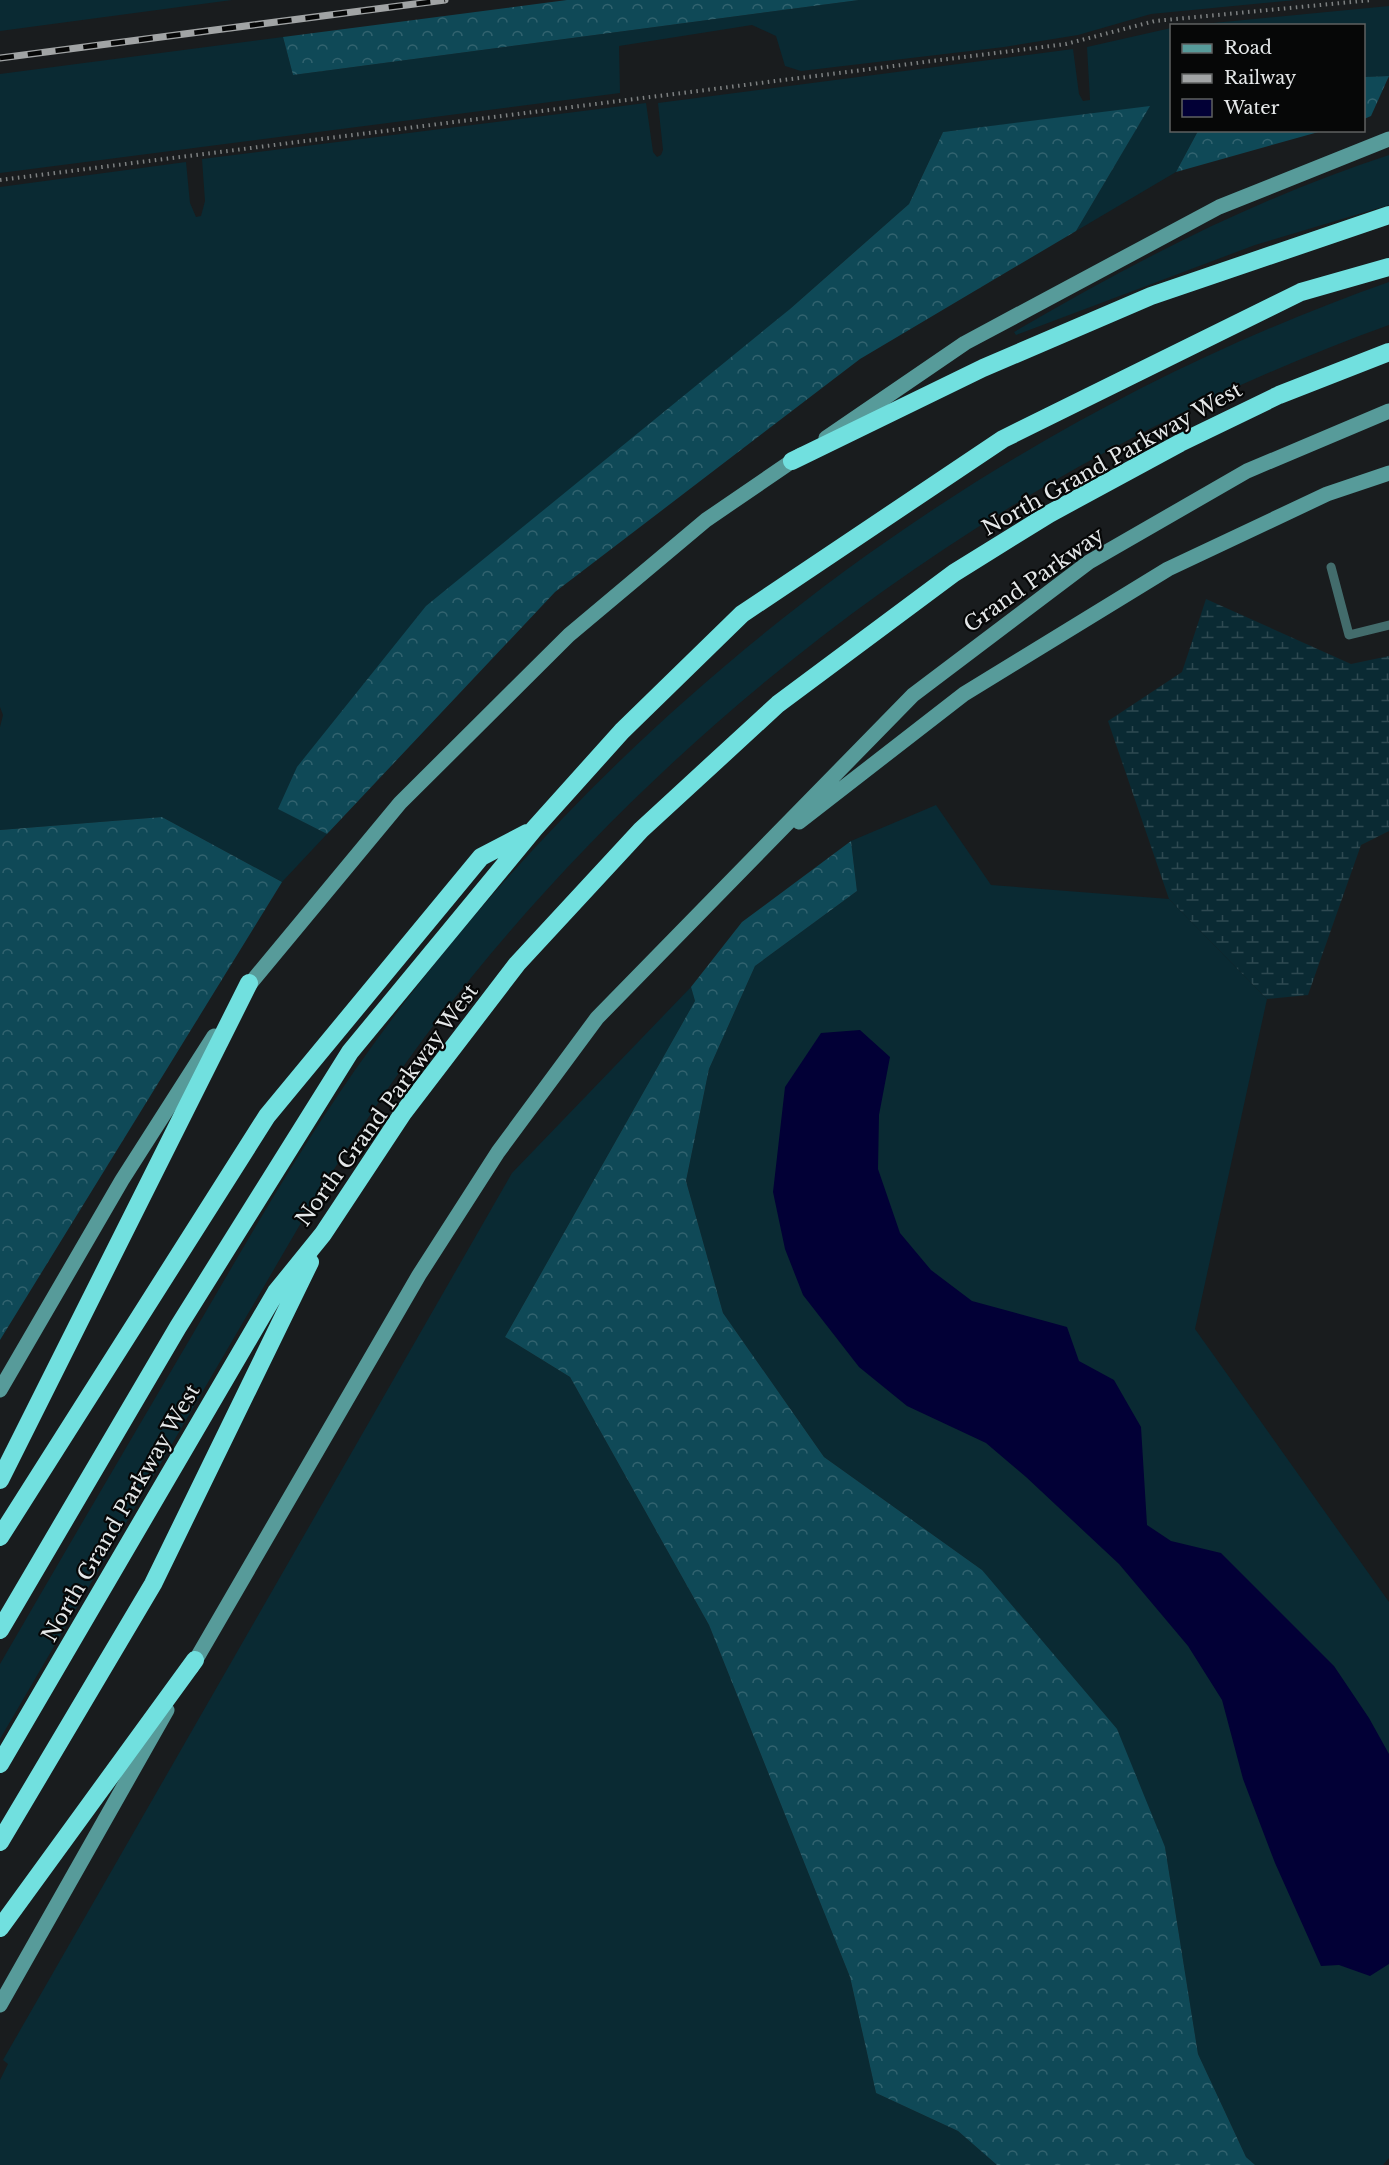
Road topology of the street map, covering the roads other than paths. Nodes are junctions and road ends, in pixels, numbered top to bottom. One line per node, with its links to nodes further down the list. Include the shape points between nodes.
1 (1389, 139): 6 (main road, via 1219,207 965,343)
2 (1389, 215): 6 (highway, via 1152,296 983,368)
3 (1389, 267): 10 (highway, North Grand Parkway West, via 1301,292 1003,439 742,614 622,731)
4 (1389, 352): 13 (highway, North Grand Parkway West, via 1279,395 1049,514 954,573 778,704 641,830 517,964 403,1113)
5 (1389, 411): 11 (main road, Grand Parkway, via 1247,471 1089,562 913,694)
6 (792, 460): 12 (main road, via 706,520 569,635 400,803)
7 (1389, 473): 11 (main road, via 1327,494 1158,575 964,694)
8 (1331, 567): 9 (lane, via 1350,635)
9 (1389, 625)
10 (534, 829): 16 (highway, via 481,857 267,1116); 17 (highway, North Grand Parkway West, via 350,1052 178,1327)
11 (754, 857): 18 (main road, via 597,1018 498,1152 419,1275)
12 (249, 983): 14 (main road, via 122,1180); 15 (highway)
13 (323, 1234): 19 (highway, North Grand Parkway West, via 276,1292); 20 (highway, via 153,1584)
14 (0, 1390)
15 (0, 1480)
16 (0, 1538)
17 (0, 1630)
18 (195, 1660): 21 (highway); 22 (main road)
19 (0, 1764)
20 (0, 1842)
21 (0, 1928)
22 (0, 2005)

